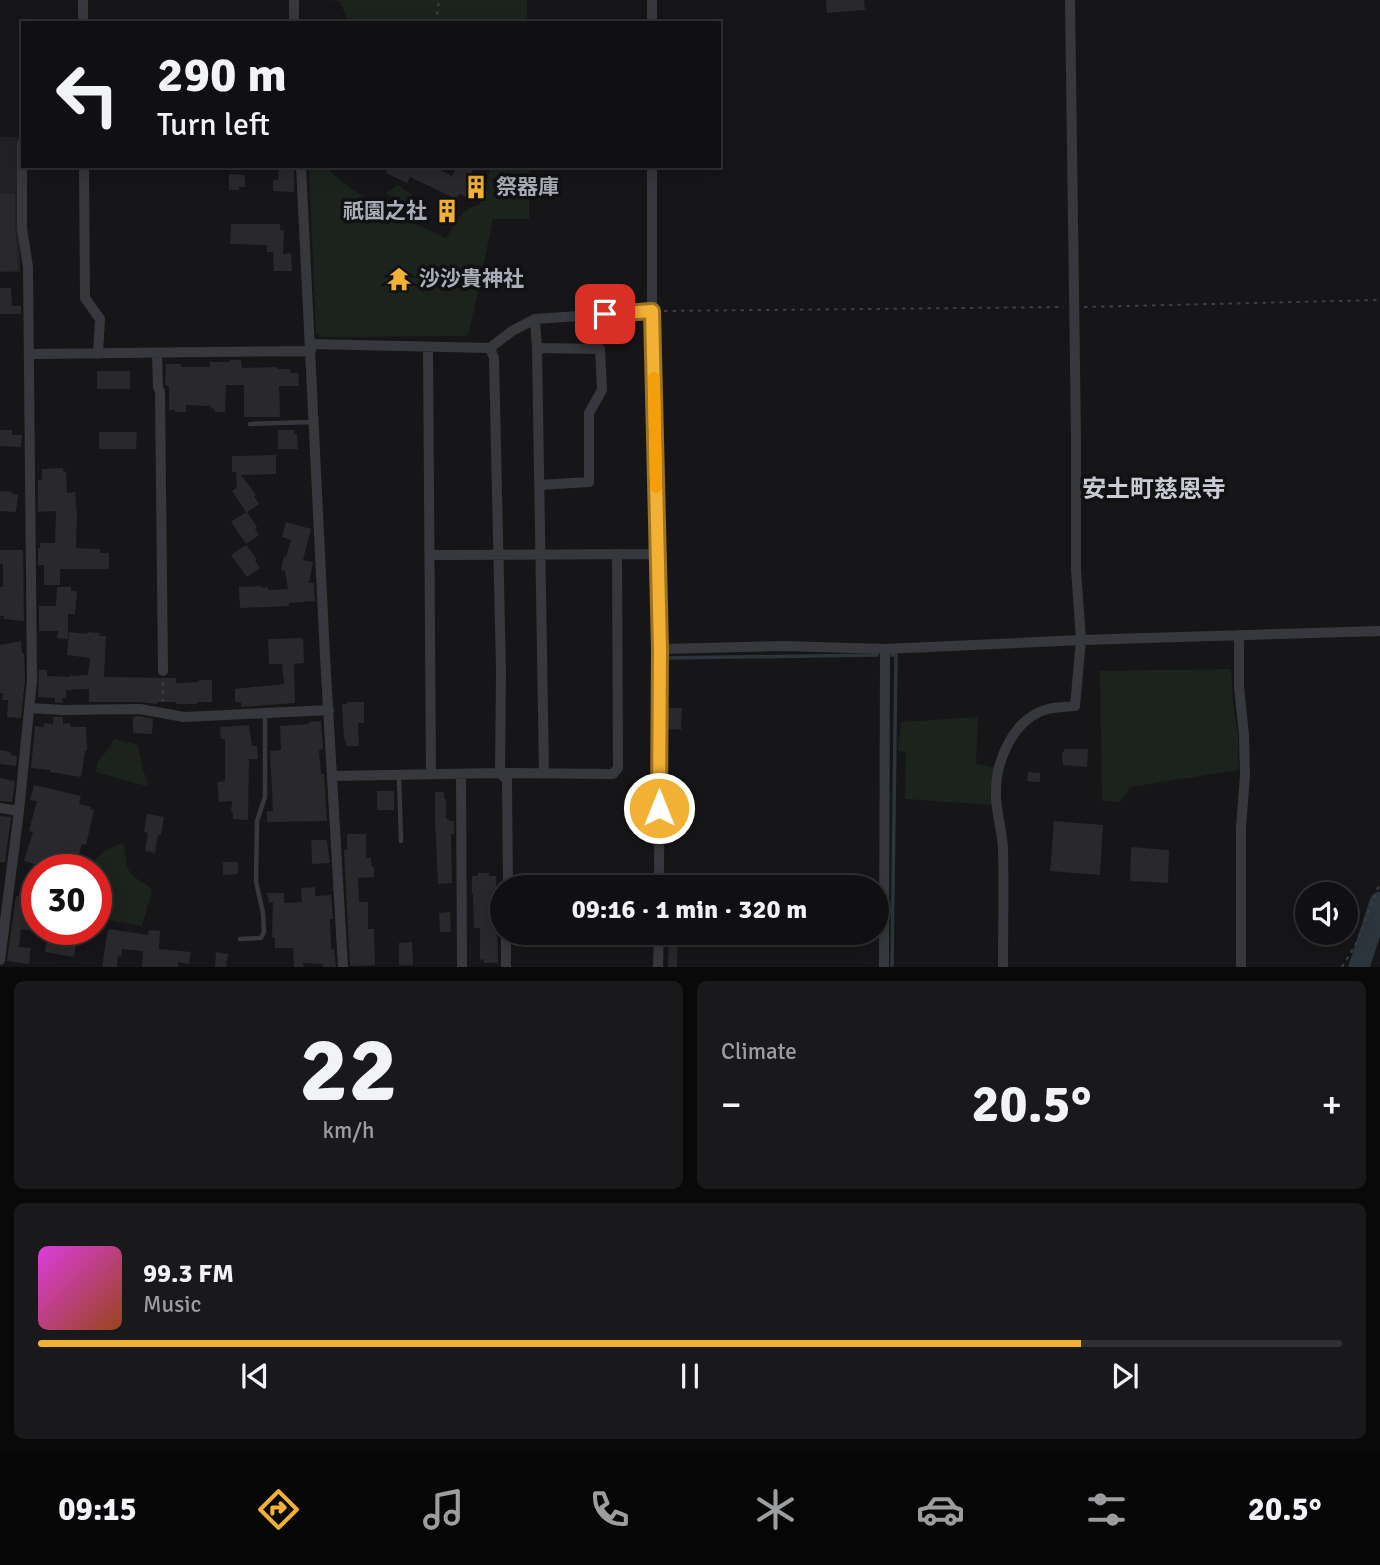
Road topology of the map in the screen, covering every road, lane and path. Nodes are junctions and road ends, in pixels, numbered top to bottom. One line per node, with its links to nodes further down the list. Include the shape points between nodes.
1 (83, 0): 6 (street)
2 (294, 0): 7 (street)
3 (439, 0): 8 (path)
4 (652, 0): 9 (street)
5 (1070, 0): 15 (street)
6 (83, 21)
7 (294, 21)
8 (436, 21)
9 (652, 21)
10 (22, 168): 23 (street)
11 (84, 168): 24 (street, via 85,298 100,319)
12 (301, 168): 19 (street)
13 (652, 168): 16 (street)
14 (1380, 300): 15 (path)
15 (1073, 307): 16 (path); 35 (street)
16 (652, 311): 17 (street); 30 (street)
17 (535, 319): 20 (street); 21 (street)
18 (428, 347): 19 (street); 20 (street); 31 (street)
19 (310, 348): 22 (street); 25 (street)
20 (490, 348): 32 (street, via 494,358)
21 (537, 348): 27 (street); 27 (street, via 600,349 601,390 589,413 589,482)
22 (157, 353): 24 (street); 38 (street)
23 (29, 354): 24 (street); 39 (street)
24 (98, 354)
25 (314, 422): 26 (lane); 40 (street)
26 (250, 424)
27 (539, 485): 28 (street)
28 (541, 554): 29 (street); 32 (street); 44 (street)
29 (617, 554): 30 (street); 44 (street, via 618,768 613,774)
30 (658, 554): 36 (street)
31 (430, 555): 32 (street); 46 (street)
32 (498, 555): 43 (street)
33 (1380, 631): 34 (street)
34 (1239, 635): 35 (street); 65 (street, via 1245,776)
35 (1081, 640): 37 (street); 64 (street, via 1075,706 1046,709 1021,724 1007,745 998,773 995,796 1002,836)
36 (660, 649): 37 (street); 53 (street)
37 (885, 649): 63 (street)
38 (163, 671): 41 (path)
39 (30, 708): 41 (street); 50 (street)
40 (329, 710): 42 (street); 48 (street)
41 (163, 713): 42 (street, via 184,717)
42 (265, 713): 55 (lane, via 265,797 257,821 256,869 264,932 261,938)
43 (500, 773): 44 (street); 47 (street); 52 (street, via 507,780)
44 (544, 774)
45 (399, 775): 46 (street); 48 (street); 51 (lane)
46 (431, 775): 47 (street)
47 (461, 775): 60 (street)
48 (332, 776): 59 (street)
49 (0, 808): 50 (street)
50 (19, 811): 58 (street)
51 (401, 841)
52 (508, 875)
53 (659, 875)
54 (1380, 882): 66 (path)
55 (240, 939)
56 (506, 945): 61 (street)
57 (659, 945): 62 (street)
58 (0, 960)
59 (343, 967)
60 (462, 967)
61 (506, 967)
62 (658, 967)
63 (884, 967)
64 (1003, 967)
65 (1241, 967)
66 (1342, 967)

